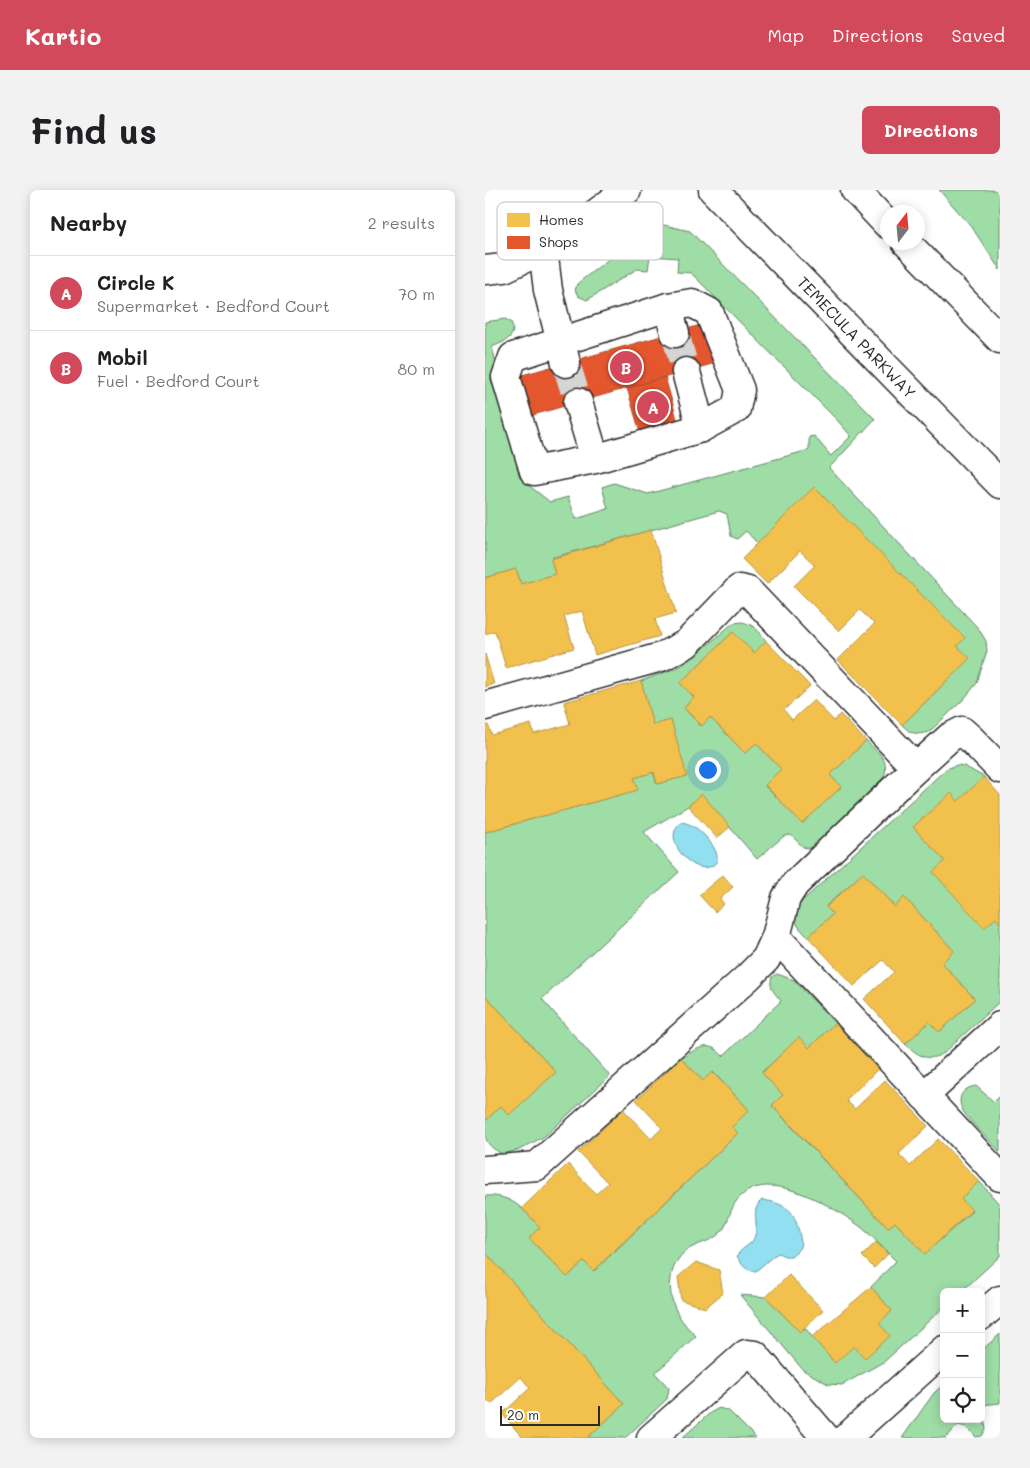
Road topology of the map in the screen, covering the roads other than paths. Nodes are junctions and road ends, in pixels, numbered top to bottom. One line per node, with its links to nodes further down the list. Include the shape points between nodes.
1 (627, 190): 4 (main road)
2 (713, 190): 18 (main road, TEMECULA PARKWAY)
3 (855, 190): 5 (main road)
4 (611, 202)
5 (880, 217)
6 (914, 250): 12 (main road)
7 (520, 260): 9 (main road, via 504,268)
8 (544, 260): 13 (main road, via 547,290)
9 (485, 270)
10 (667, 307): 11 (main road); 13 (main road); 16 (main road, via 692,303 709,312 740,390 736,409)
11 (675, 333)
12 (1000, 339)
13 (563, 352): 17 (main road, via 513,357 506,377 534,471)
14 (686, 372): 16 (main road)
15 (578, 402): 17 (main road)
16 (701, 428): 17 (main road)
17 (595, 459)
18 (1000, 484)
19 (485, 706): 20 (main road, via 661,657 686,644 739,590 748,591)
20 (916, 768): 21 (main road, via 950,737 962,732); 22 (main road, via 795,884 786,898)
21 (1000, 770)
22 (775, 937): 24 (main road); 25 (main road, via 766,959 748,977 537,1166)
23 (1000, 1026): 24 (main road)
24 (924, 1096): 26 (main road)
25 (485, 1170)
26 (1000, 1177)
27 (1000, 1300): 28 (main road)
28 (985, 1313)
29 (940, 1354): 32 (main road)
30 (651, 1438): 31 (main road, via 746,1354 755,1355)
31 (826, 1438)
32 (846, 1438)

